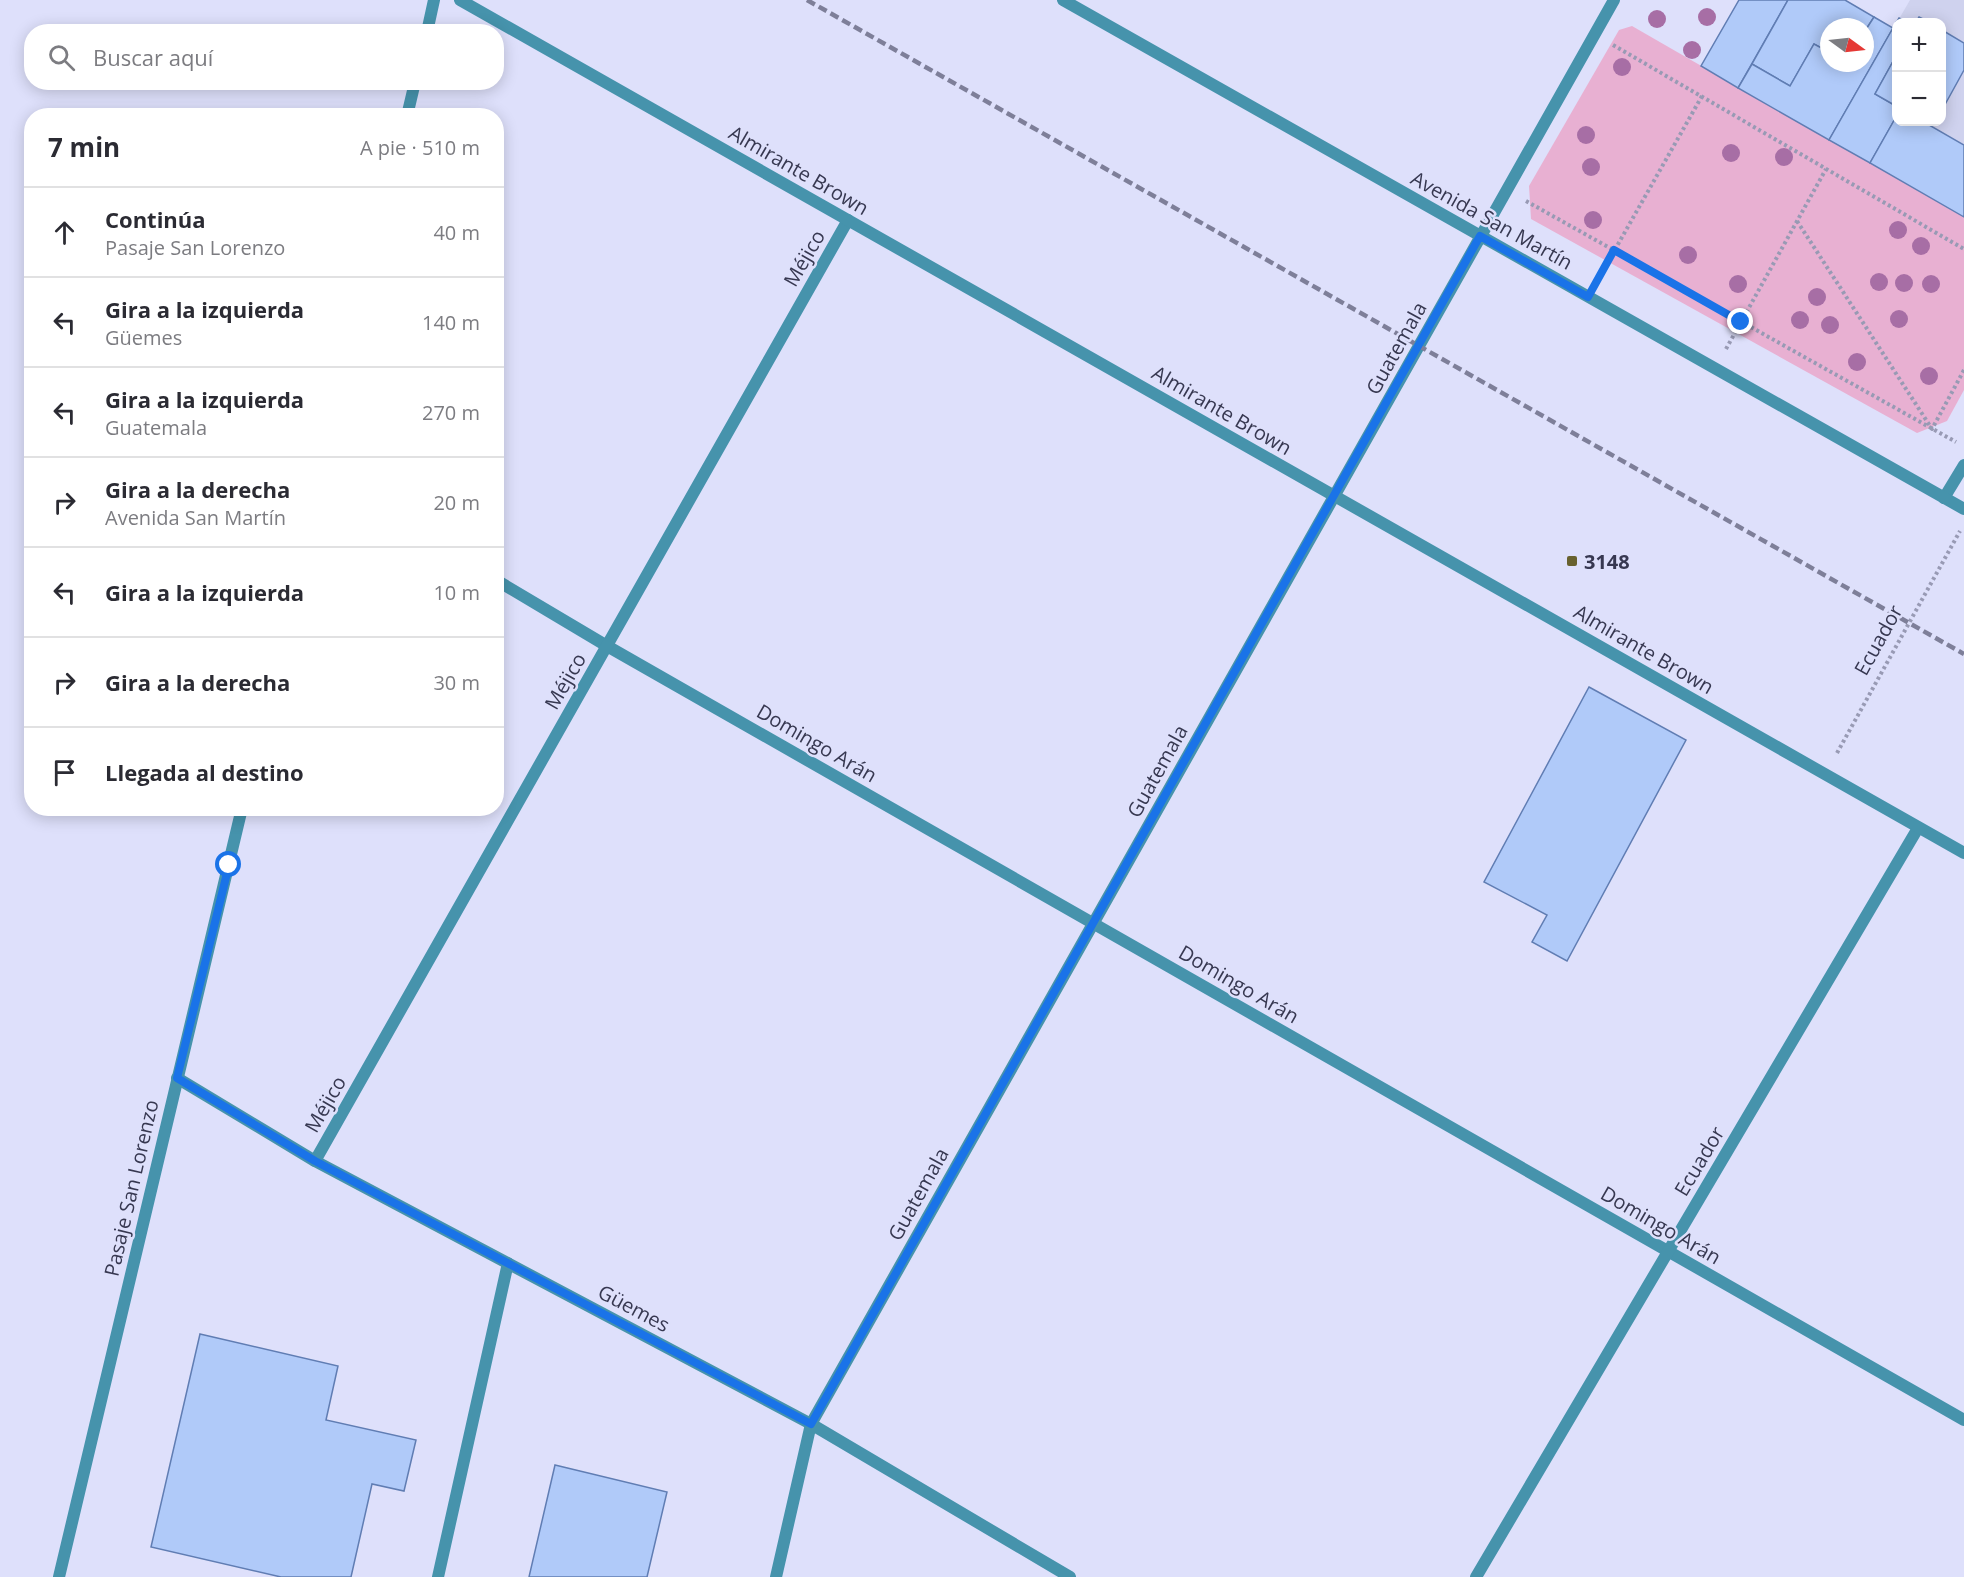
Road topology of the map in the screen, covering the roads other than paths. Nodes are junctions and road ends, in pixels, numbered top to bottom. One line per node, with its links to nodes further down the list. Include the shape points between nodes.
1 (434, 0): 5 (street)
2 (460, 0): 6 (street, Almirante Brown)
3 (1063, 0): 11 (street, Avenida San Martín)
4 (1614, 0): 11 (street, Guatemala)
5 (429, 24)
6 (502, 24)
7 (504, 25): 10 (street, Almirante Brown)
8 (413, 90): 9 (street)
9 (409, 108)
10 (848, 220): 13 (street, Almirante Brown); 17 (street, Méjico)
11 (1480, 236): 13 (street, Guatemala); 14 (street, Avenida San Martín)
12 (1964, 465): 14 (street)
13 (1334, 496): 19 (street, Almirante Brown); 21 (street, Guatemala)
14 (1944, 498): 15 (street, Avenida San Martín)
15 (1964, 509)
16 (504, 585): 17 (street, Domingo Arán)
17 (607, 646): 21 (street, Domingo Arán); 23 (street, Méjico)
18 (240, 816): 22 (street, Pasaje San Lorenzo)
19 (1918, 828): 20 (street, Almirante Brown); 24 (street, Ecuador)
20 (1964, 854)
21 (1094, 923): 24 (street, Domingo Arán); 27 (street, Guatemala)
22 (177, 1078): 23 (street, Güemes); 28 (street, Pasaje San Lorenzo)
23 (315, 1161): 25 (street, Güemes)
24 (1668, 1251): 26 (street, Domingo Arán); 32 (street, Ecuador)
25 (508, 1263): 27 (street, Güemes); 29 (street)
26 (1964, 1420)
27 (811, 1424): 30 (street, Guatemala); 31 (street, Güemes)
28 (59, 1577)
29 (438, 1577)
30 (776, 1577)
31 (1070, 1577)
32 (1476, 1577)

